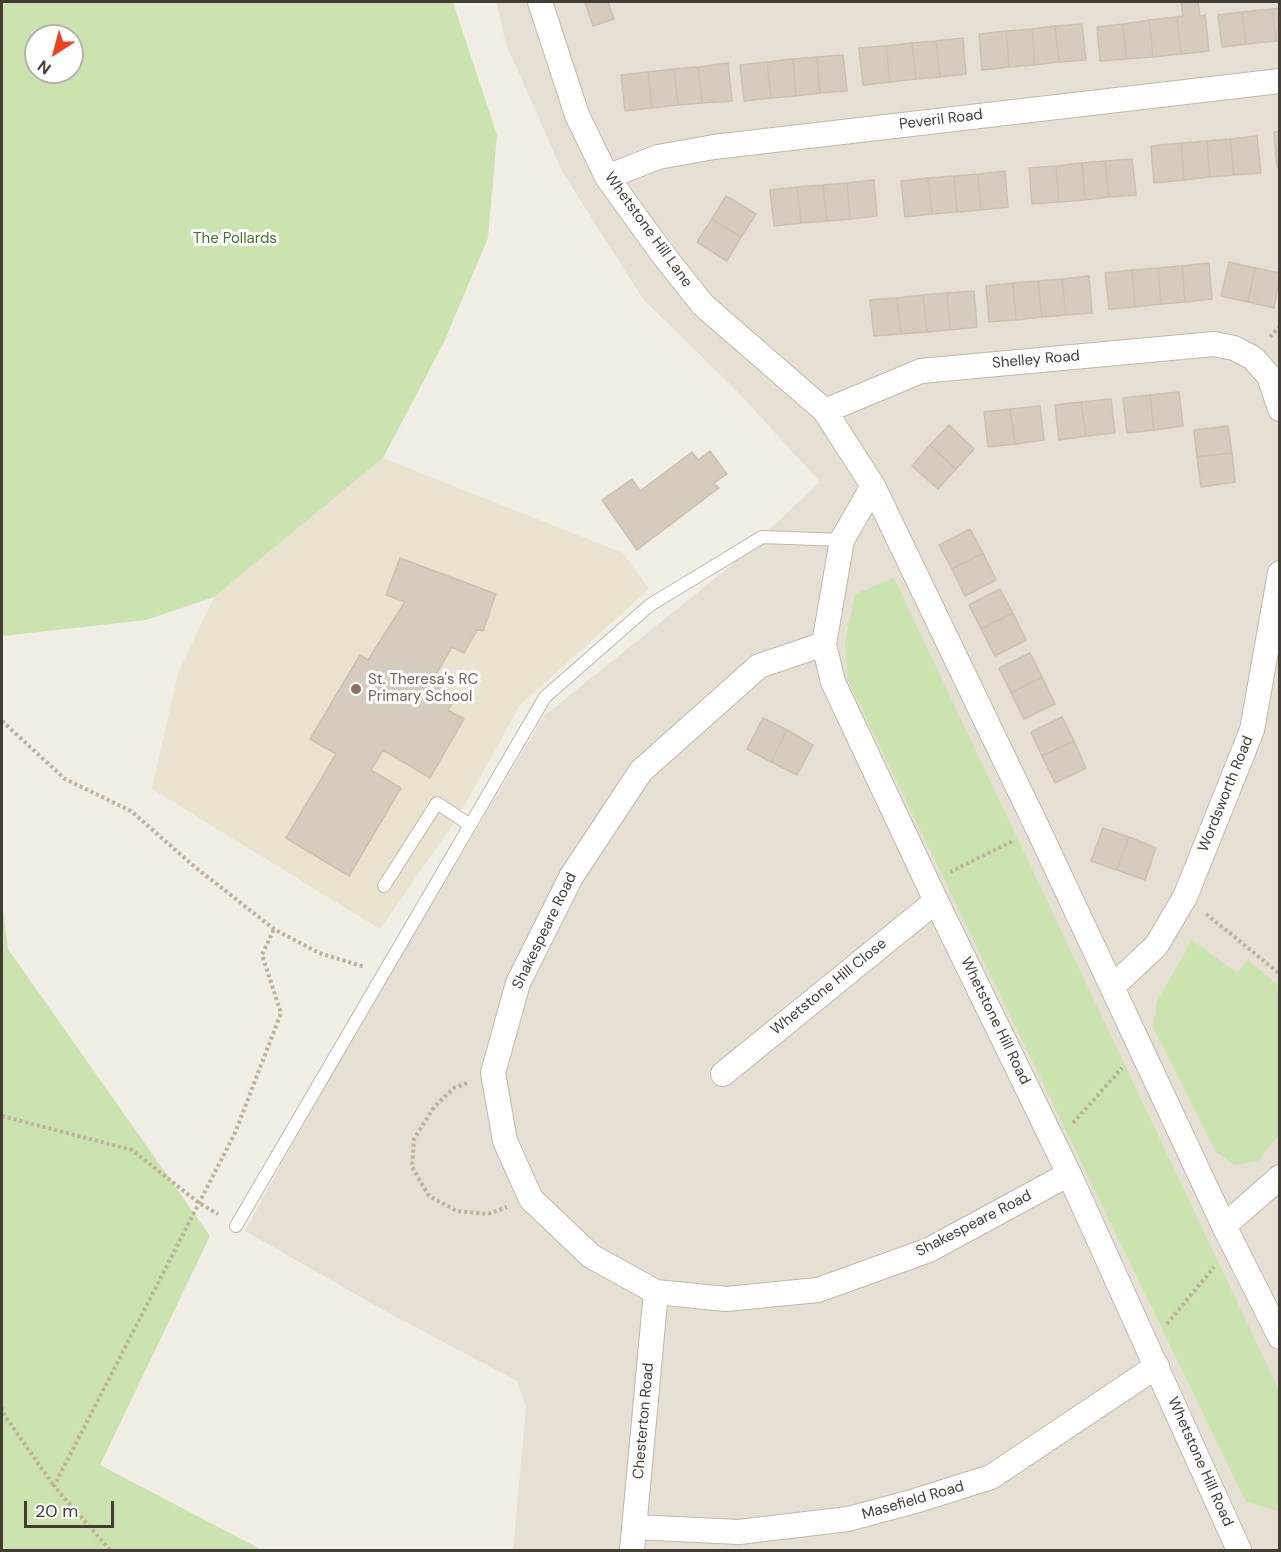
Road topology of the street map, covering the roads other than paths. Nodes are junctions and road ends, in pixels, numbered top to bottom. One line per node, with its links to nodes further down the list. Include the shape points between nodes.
1 (540, 2): 3 (street, Whetstone Hill Lane, via 577,115)
2 (1280, 81): 3 (street, Peveril Road, via 714,147 658,157)
3 (607, 177): 5 (street, Whetstone Hill Lane, via 703,305)
4 (1280, 409): 5 (street, Shelley Road, via 1269,376 1253,358 1214,344 921,371)
5 (825, 411): 6 (street)
6 (873, 486): 7 (street, Whetstone Hill Road); 13 (street)
7 (842, 540): 9 (street, Whetstone Hill Road); 10 (lane, via 762,537 650,605 545,697)
8 (1280, 573): 13 (street, Wordsworth Road, via 1252,730 1185,897 1156,946)
9 (824, 644): 12 (street, Whetstone Hill Road, via 833,682); 19 (street, Shakespeare Road, via 759,666 641,771 571,877 518,983 493,1073 505,1141 531,1199 591,1256)
10 (470, 825): 11 (lane, via 436,803); 17 (lane)
11 (384, 886)
12 (936, 901): 14 (street, Whetstone Hill Close); 15 (street, Whetstone Hill Road)
13 (1112, 987): 18 (street)
14 (723, 1074)
15 (1069, 1174): 19 (street, Shakespeare Road, via 928,1250 818,1290 726,1299); 21 (street, Whetstone Hill Road)
16 (1280, 1177): 18 (street)
17 (236, 1226)
18 (1224, 1226): 20 (street)
19 (657, 1292): 22 (street, Chesterton Road)
20 (1280, 1337)
21 (1157, 1366): 22 (street, Masefield Road, via 991,1477 848,1519); 23 (street, Whetstone Hill Road)
22 (633, 1539)
23 (1239, 1551)

